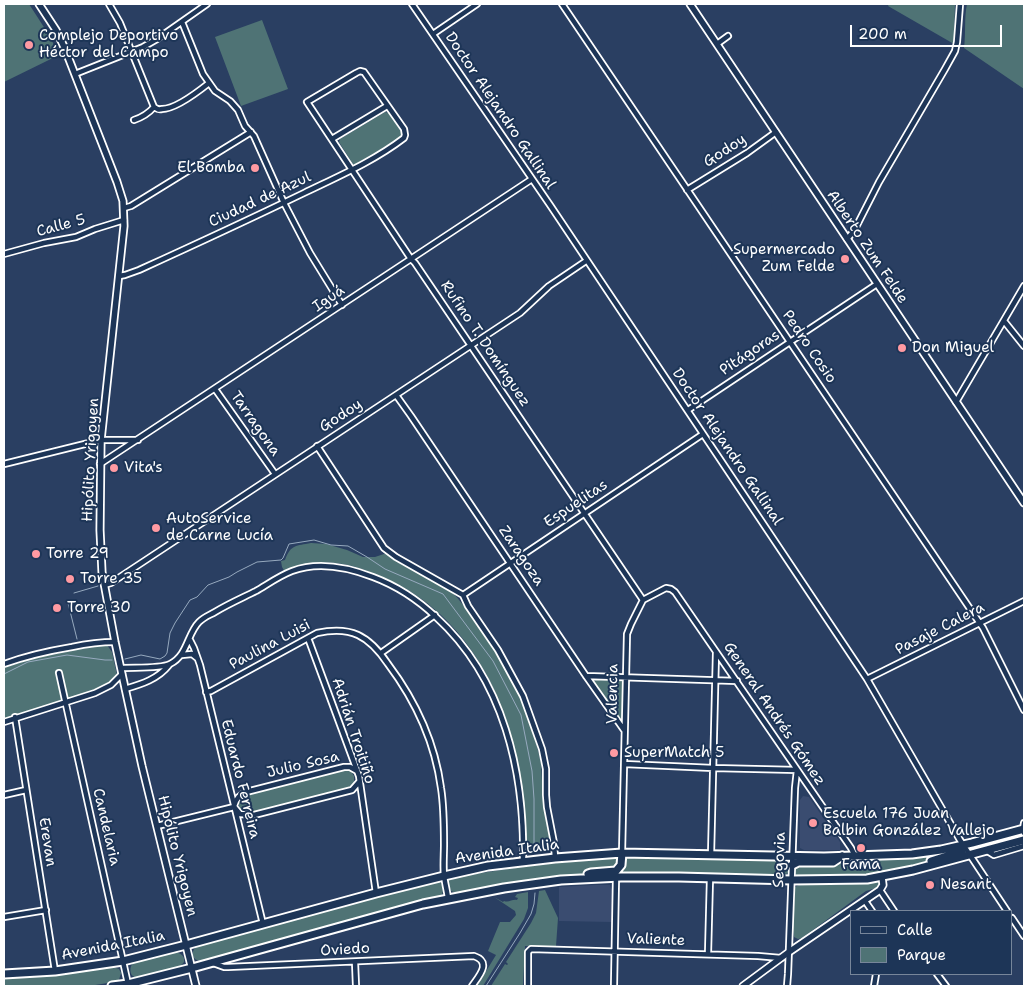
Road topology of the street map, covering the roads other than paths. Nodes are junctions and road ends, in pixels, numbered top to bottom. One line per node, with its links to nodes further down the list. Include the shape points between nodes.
1 (39, 4): 14 (street, Hipólito Yrigoyen, via 56,30)
2 (110, 4): 13 (street)
3 (207, 4): 9 (street)
4 (412, 4): 10 (street, Doctor Alejandro Gallinal)
5 (477, 4): 10 (street)
6 (562, 4): 24 (street, Pedro Cosio)
7 (690, 4): 12 (street, Alberto Zum Felde)
8 (960, 4): 28 (street, via 954,51 854,231)
9 (182, 22): 13 (street); 15 (street, via 202,74)
10 (433, 34): 23 (street, Doctor Alejandro Gallinal)
11 (728, 36): 12 (street)
12 (717, 44): 20 (street, Alberto Zum Felde)
13 (132, 52): 14 (street); 17 (street)
14 (75, 74): 26 (street, Hipólito Yrigoyen)
15 (209, 83): 17 (street, via 177,104 161,110); 19 (street, via 235,105)
16 (387, 106): 21 (street); 21 (street, Rufino T. Domínguez, via 364,72 360,71 307,102); 22 (street, Ciudad de Azul, via 406,135)
17 (154, 107): 18 (street)
18 (134, 120)
19 (251, 132): 25 (street); 26 (street)
20 (776, 132): 24 (street, Godoy); 28 (street, Alberto Zum Felde)
21 (332, 139): 22 (street, Rufino T. Domínguez)
22 (351, 170): 25 (street, Ciudad de Azul); 30 (street, Rufino T. Domínguez)
23 (532, 179): 30 (street, Iguá); 31 (street, Doctor Alejandro Gallinal)
24 (687, 190): 37 (street, Pedro Cosio)
25 (284, 203): 32 (street, Ciudad de Azul, via 139,270); 35 (street)
26 (124, 208): 27 (street, Hipólito Yrigoyen)
27 (124, 220): 29 (street, Calle 5, via 76,237); 32 (street, Hipólito Yrigoyen)
28 (847, 238): 33 (street, Alberto Zum Felde)
29 (4, 254)
30 (411, 259): 35 (street, Iguá); 38 (street, Rufino T. Domínguez)
31 (586, 261): 38 (street, Godoy, via 549,286 520,313); 43 (street, Doctor Alejandro Gallinal)
32 (119, 276): 45 (street, Hipólito Yrigoyen)
33 (877, 284): 37 (street, Pitágoras); 42 (street, Alberto Zum Felde)
34 (1024, 286): 36 (street)
35 (342, 305): 40 (street, Iguá)
36 (1004, 321): 39 (street); 42 (street)
37 (790, 342): 43 (street, Pitágoras); 61 (street, Pedro Cosio)
38 (470, 346): 41 (street, Godoy); 54 (street, Rufino T. Domínguez)
39 (1024, 346)
40 (215, 389): 47 (street, Iguá); 52 (street, Tarragona)
41 (396, 395): 48 (street, Godoy); 55 (street, Zaragoza)
42 (956, 402): 53 (street, Alberto Zum Felde)
43 (688, 410): 44 (street, Doctor Alejandro Gallinal)
44 (703, 434): 54 (street, Espuelitas); 75 (street, Doctor Alejandro Gallinal)
45 (101, 440): 46 (street); 50 (street); 51 (street, Hipólito Yrigoyen)
46 (120, 440): 47 (street); 49 (street)
47 (139, 440): 49 (street, Iguá)
48 (317, 446): 52 (street, Godoy); 57 (street, via 384,548)
49 (123, 450): 51 (street, Iguá)
50 (4, 464)
51 (100, 464): 56 (street, Hipólito Yrigoyen)
52 (275, 474): 56 (street, Godoy, via 111,583)
53 (1024, 503)
54 (584, 514): 55 (street, Espuelitas); 58 (street, Rufino T. Domínguez)
55 (511, 563): 57 (street, Espuelitas); 73 (street, Zaragoza)
56 (104, 584): 64 (street, Hipólito Yrigoyen)
57 (463, 595): 106 (street, via 524,696 546,768 547,807)
58 (643, 600): 65 (street, General Andrés Gómez, via 666,588 671,589); 74 (street, Valencia, via 627,634)
59 (1024, 601): 61 (street, Pasaje Calera)
60 (435, 615): 63 (street, via 390,584 352,570 321,566 294,570 213,613 199,622); 66 (street); 107 (street, via 470,654 500,709 518,779)
61 (980, 624): 75 (street, Pasaje Calera); 81 (street, Pedro Cosio)
62 (308, 638): 66 (street, Paulina Luisi, via 325,631 348,632 364,638); 79 (street, Paulina Luisi); 88 (street, Adrián Troitiño)
63 (190, 640): 67 (street); 68 (street, Eduardo Ferreira)
64 (115, 642): 69 (street, via 98,642 36,654); 71 (street, Hipólito Yrigoyen)
65 (716, 650): 76 (street); 77 (street, General Andrés Gómez)
66 (381, 654): 110 (street, Paulina Luisi, via 411,699 435,758 443,806)
67 (182, 655): 68 (street, via 192,654); 70 (street)
68 (197, 658): 79 (street, Eduardo Ferreira)
69 (4, 664)
70 (169, 665): 71 (street); 78 (street, via 160,675)
71 (122, 671): 78 (street, Hipólito Yrigoyen); 80 (street, via 106,688)
72 (59, 674): 80 (street, Candelaria)
73 (586, 676): 74 (street); 84 (street, Zaragoza)
74 (626, 677): 76 (street); 84 (street, Valencia)
75 (867, 679): 97 (street, Doctor Alejandro Gallinal)
76 (715, 680): 77 (street); 86 (street)
77 (737, 680): 87 (street, General Andrés Gómez)
78 (125, 689): 93 (street, Hipólito Yrigoyen)
79 (206, 692): 92 (street, Eduardo Ferreira)
80 (66, 702): 82 (street); 135 (street, Candelaria)
81 (1024, 710)
82 (16, 717): 83 (street); 90 (street, Erevan)
83 (4, 722)
84 (625, 732): 85 (street, Valencia)
85 (624, 764): 86 (street); 100 (street, Valencia)
86 (713, 768): 87 (street); 101 (street)
87 (797, 770): 103 (street, Segovia); 105 (street, General Andrés Gómez)
88 (357, 771): 89 (street, Adrián Troitiño); 92 (street, Julio Sosa, via 344,767 246,792 239,796)
89 (359, 782): 92 (street, via 352,790 254,814 240,814); 117 (street, Adrián Troitiño)
90 (26, 790): 91 (street); 120 (street, Erevan)
91 (4, 795)
92 (234, 807): 93 (street); 128 (street, Eduardo Ferreira)
93 (157, 826): 130 (street, Hipólito Yrigoyen)
94 (1024, 829): 95 (main road, Avenida Italia)
95 (1011, 833): 97 (main road, Avenida Italia); 102 (main road, via 998,841 973,848)
96 (1024, 840): 99 (main road)
97 (963, 845): 102 (street, Doctor Alejandro Gallinal); 105 (main road, Avenida Italia, via 927,852); 109 (main road, via 959,852)
98 (1024, 846): 99 (street, via 994,855)
99 (986, 850): 102 (main road)
100 (622, 853): 101 (main road, Avenida Italia); 106 (main road, Avenida Italia); 114 (main road, via 621,865 616,872 591,873)
101 (711, 855): 103 (main road, Avenida Italia)
102 (969, 855): 109 (main road); 124 (street, Doctor Alejandro Gallinal)
103 (792, 856): 104 (main road, Avenida Italia); 108 (street, Segovia)
104 (842, 856): 105 (main road, Avenida Italia); 108 (main road, via 833,862 798,862)
105 (855, 856)
106 (555, 858): 107 (main road, Avenida Italia)
107 (523, 862): 110 (main road, Avenida Italia)
108 (792, 865): 115 (street, Segovia)
109 (913, 870): 112 (main road)
110 (444, 876): 117 (main road, Avenida Italia); 118 (street, Paulina Luisi)
111 (616, 877): 113 (main road); 114 (main road); 131 (street)
112 (882, 877): 115 (main road); 116 (street)
113 (710, 878): 115 (main road); 133 (street)
114 (579, 879): 118 (main road)
115 (792, 880): 132 (street, Segovia)
116 (880, 890): 119 (street); 123 (street)
117 (376, 893): 128 (main road, Avenida Italia)
118 (448, 898): 136 (main road)
119 (865, 901): 121 (street); 122 (street)
120 (46, 910): 126 (street); 139 (street, Erevan)
121 (852, 910)
122 (871, 910)
123 (893, 910)
124 (1007, 910)
125 (850, 911): 132 (street)
126 (4, 917)
127 (1013, 920): 129 (street)
128 (263, 924): 130 (main road, Avenida Italia)
129 (1024, 936)
130 (186, 945): 135 (main road, Avenida Italia); 138 (street, Hipólito Yrigoyen)
131 (614, 951): 133 (street, Valiente); 147 (street, Valiente, via 531,949); 148 (street)
132 (789, 952): 134 (street); 150 (street, Segovia)
133 (708, 954): 134 (street, Valiente)
134 (781, 958): 149 (street)
135 (124, 961): 139 (main road, Avenida Italia); 142 (street, Candelaria)
136 (212, 962): 137 (street, Oviedo, via 228,968); 138 (main road)
137 (355, 962): 145 (street); 146 (street, Oviedo, via 474,956 480,959 483,971)
138 (192, 968): 142 (main road); 144 (street, Hipólito Yrigoyen)
139 (55, 971): 140 (main road, Avenida Italia)
140 (4, 974)
141 (938, 975): 151 (street)
142 (129, 985): 143 (main road)
143 (112, 986)
144 (196, 986)
145 (356, 986)
146 (472, 986)
147 (528, 986)
148 (614, 986)
149 (743, 986)
150 (787, 986)
151 (946, 986)

